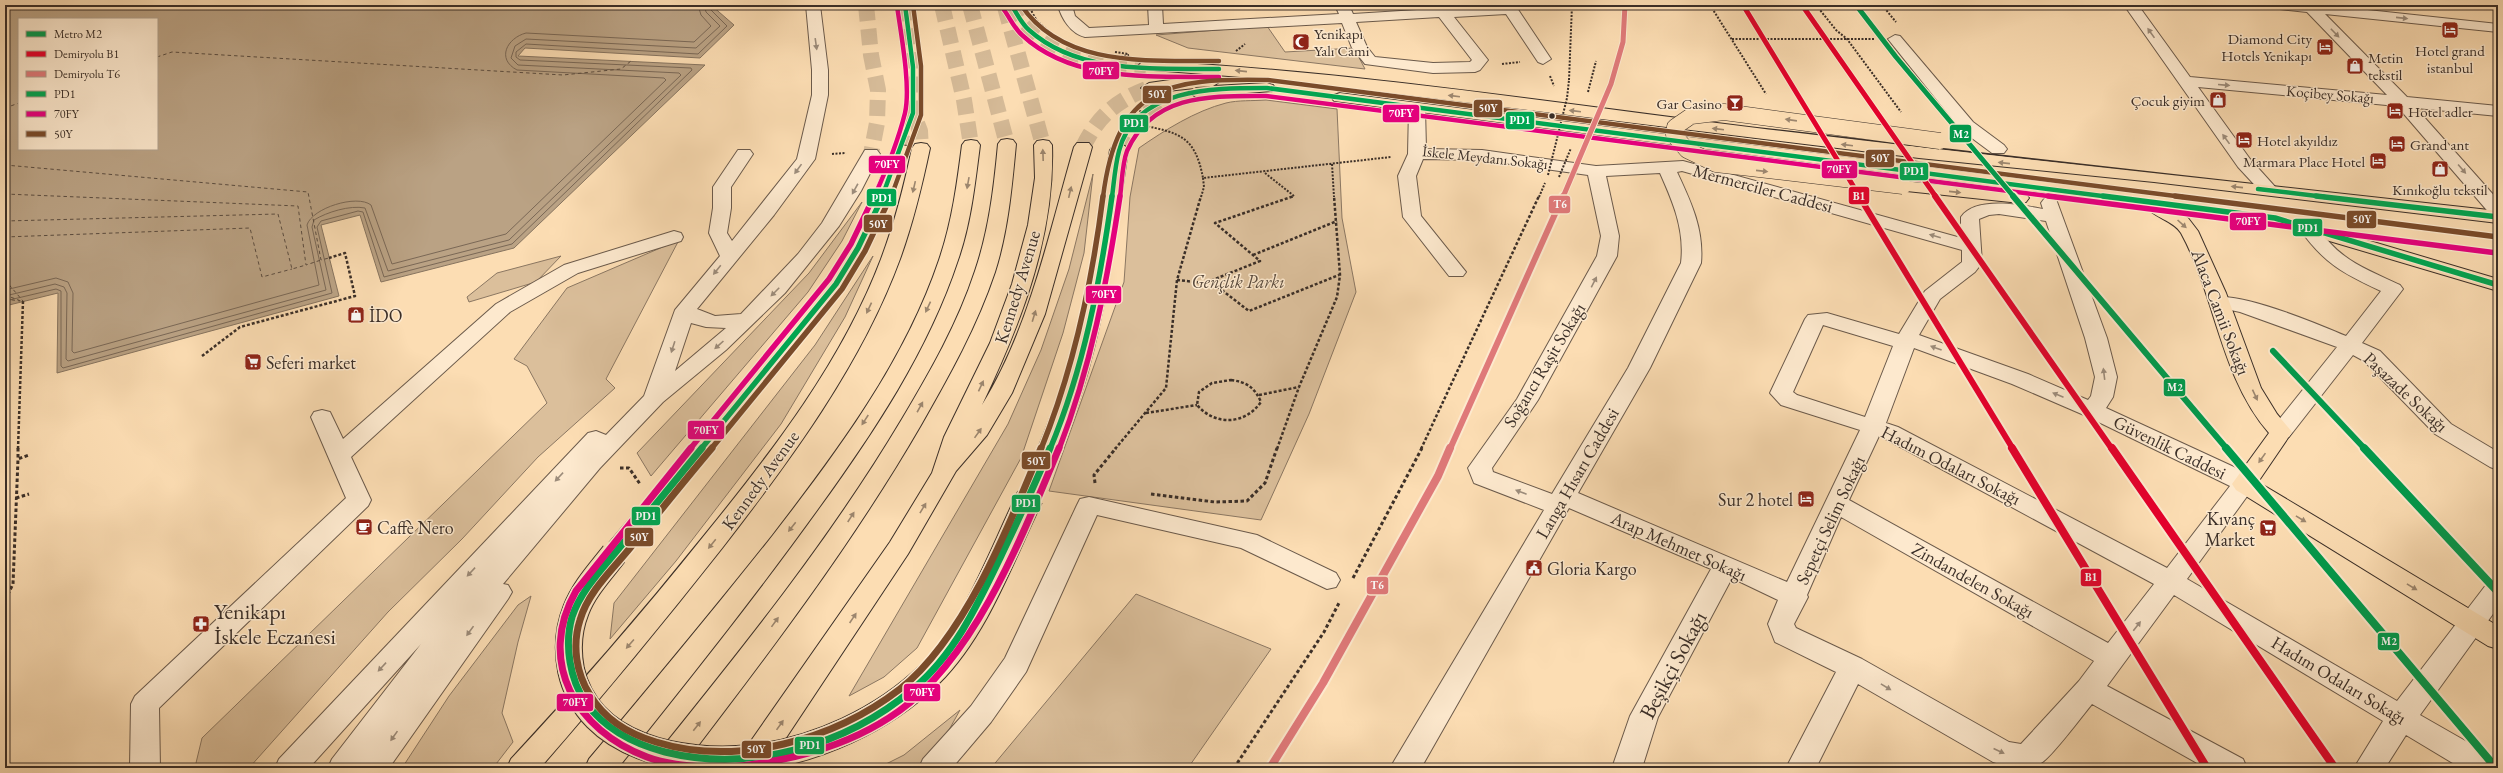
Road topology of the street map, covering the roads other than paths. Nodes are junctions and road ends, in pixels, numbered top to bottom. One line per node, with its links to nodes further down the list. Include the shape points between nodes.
1 (813, 5): 44 (street, one-way to 44, via 820,95 806,159 767,212)
2 (1065, 5): 10 (street, via 1068,17 1085,33)
3 (1156, 5): 10 (street)
4 (2131, 5): 15 (street, one-way to 4)
5 (2280, 5): 7 (street)
6 (1510, 7): 8 (street); 13 (street)
7 (2310, 7): 11 (street, one-way to 11); 19 (street, one-way to 19)
8 (1440, 9): 9 (street); 9 (street, via 1480,60 1475,67 1434,68 1370,61 1360,48)
9 (1345, 11): 10 (street, via 1243,17)
10 (1156, 28)
11 (2498, 28)
12 (1895, 39): 27 (street, via 1967,126)
13 (1543, 59)
14 (1139, 64): 33 (main road, one-way to 14, via 1918,153 1285,76)
15 (2185, 81): 19 (street, Koçibey Sokağı, one-way to 19); 34 (street, one-way to 15, via 2244,163)
16 (1149, 88): 17 (main road, via 1198,81)
17 (1267, 88): 18 (main road, via 1208,90); 20 (main road)
18 (1164, 98)
19 (2401, 101): 21 (street, Koçibey Sokağı); 37 (street, one-way to 37)
20 (1417, 108): 30 (street, İskele Meydanı Sokağı); 35 (main road)
21 (2498, 111)
22 (1121, 142): 78 (main road, Kennedy Avenue, one-way to 78, bridge, via 1100,278 1082,354 1058,428 1030,497 972,614 949,652 930,673 875,717 842,733 797,748 751,758 711,760 679,756 648,748 620,737 605,727 579,697 570,678 568,648 572,621 587,588 836,284 911,149 915,187 899,237 855,336 817,401 752,494 656,614)
23 (1007, 144): 80 (main road, one-way to 23, via 847,524 902,440 939,373 969,311 991,253 1000,210)
24 (1043, 144): 59 (main road, Kennedy Avenue, one-way to 24, via 956,437 1001,342 1022,284 1037,225 1044,178)
25 (971, 145): 79 (main road, one-way to 79, via 963,212 937,288 908,352 806,508 695,653)
26 (1083, 147): 59 (main road, one-way to 26, via 970,444 992,413 1012,373 1030,329)
27 (1998, 149): 33 (main road); 36 (main road, one-way to 36, bridge, via 1724,112 1696,114 1685,118 1675,127 1674,135 1687,150 1716,164 1903,186)
28 (744, 154): 44 (street, via 722,187 718,233)
29 (871, 154): 49 (street, one-way to 49, via 855,190 826,233 791,277)
30 (1417, 154): 32 (street, İskele Meydanı Sokağı, via 1482,155); 45 (street, via 1407,176 1412,217)
31 (1666, 166): 32 (street, Mermerciler Caddesi); 43 (street, Mermerciler Caddesi, one-way to 31, via 1715,174 1683,166); 61 (street, Langa Hısarı Caddesi, via 1688,218 1694,250 1691,263 1639,368)
32 (1596, 171): 61 (street, Soğancı Raşit Sokağı, one-way to 32, via 1482,477 1480,468 1527,400 1607,256 1610,236)
33 (2154, 178): 34 (main road, one-way to 33)
34 (2269, 190): 38 (main road)
35 (2150, 202): 36 (main road); 39 (main road); 47 (main road, Alaca Camii Sokağı, one-way to 47, via 2181,222 2189,231)
36 (2052, 209): 43 (street, via 1978,211 1970,218); 53 (street, one-way to 36, via 2102,397 2106,377 2096,338)
37 (2498, 211)
38 (2498, 217)
39 (2275, 218): 40 (main road); 42 (main road)
40 (2308, 228): 46 (main road); 51 (street, via 2324,248 2348,268 2393,289)
41 (674, 237): 57 (street, via 571,269 503,308)
42 (2498, 245)
43 (1972, 247): 50 (street, Sepetçi Selim Sokağı, via 1972,263 1932,295)
44 (729, 255): 48 (street, one-way to 48)
45 (1456, 272)
46 (2498, 285)
47 (2219, 302): 51 (street, Paşazade Sokağı, via 2245,307); 56 (main road, Alaca Camii Sokağı, one-way to 56, via 2262,411)
48 (685, 310): 49 (street, via 693,318 704,321); 52 (street, one-way to 52)
49 (748, 319): 52 (street, one-way to 52, via 699,364)
50 (1906, 340): 53 (street, Güvenlik Caddesi, one-way to 50, via 2020,378); 55 (street, Sepetçi Selim Sokağı); 55 (street, Güvenlik Caddesi, via 1827,319 1815,319 1781,393 1789,400)
51 (2348, 344): 56 (street); 58 (street, Paşazade Sokağı, via 2372,356 2443,428)
52 (654, 399): 75 (street, one-way to 75, via 595,439); 76 (street, via 592,464 439,641); 77 (street, one-way to 77, via 634,435 494,598)
53 (2092, 410): 60 (street, Güvenlik Caddesi)
54 (322, 417): 57 (street)
55 (1873, 426): 62 (street, Sepetçi Selim Sokağı); 64 (street, Hadım Odaları Sokağı, via 1890,432)
56 (2280, 432): 60 (main road, one-way to 60)
57 (339, 455): 74 (street, via 359,500 145,704)
58 (2498, 462)
59 (944, 473): 81 (main road, Kennedy Avenue, one-way to 59, via 900,548)
60 (2244, 484): 64 (street, Sepetçi Selim Sokağı); 68 (main road, Güvenlik Caddesi, one-way to 68)
61 (1561, 501): 63 (street, Arap Mehmet Sokağı); 83 (street, Langa Hısarı Caddesi)
62 (1835, 503): 67 (street, Sepetçi Selim Sokağı); 70 (street, Zindandelen Sokağı)
63 (1726, 565): 67 (street, Arap Mehmet Sokağı); 84 (street, Beşikçi Sokağı, via 1644,716)
64 (2172, 582): 70 (street, Sepetçi Selim Sokağı, one-way to 64); 73 (street, Hadım Odaları Sokağı)
65 (1340, 587): 82 (street, via 1248,541 1089,505 1016,664 981,714)
66 (2498, 588): 68 (street)
67 (1794, 597): 71 (street, Sepetçi Selim Sokağı, via 1781,624 1785,635)
68 (2473, 624): 69 (main road, Güvenlik Caddesi); 73 (street)
69 (2498, 639)
70 (2112, 658): 72 (street, Sepetçi Selim Sokağı)
71 (1852, 667): 72 (street, Sepetçi Selim Sokağı, one-way to 72, via 1976,739 2003,753 2020,756 2032,754); 85 (street)
72 (2090, 689): 86 (street)
73 (2402, 717): 87 (street); 88 (street, Hadım Odaları Sokağı)
74 (145, 768)
75 (290, 768)
76 (343, 768)
77 (372, 768)
78 (522, 768)
79 (600, 768)
80 (664, 768)
81 (749, 768)
82 (934, 768)
83 (1405, 768)
84 (1627, 768)
85 (1801, 768)
86 (2232, 768)
87 (2368, 768)
88 (2486, 768)

